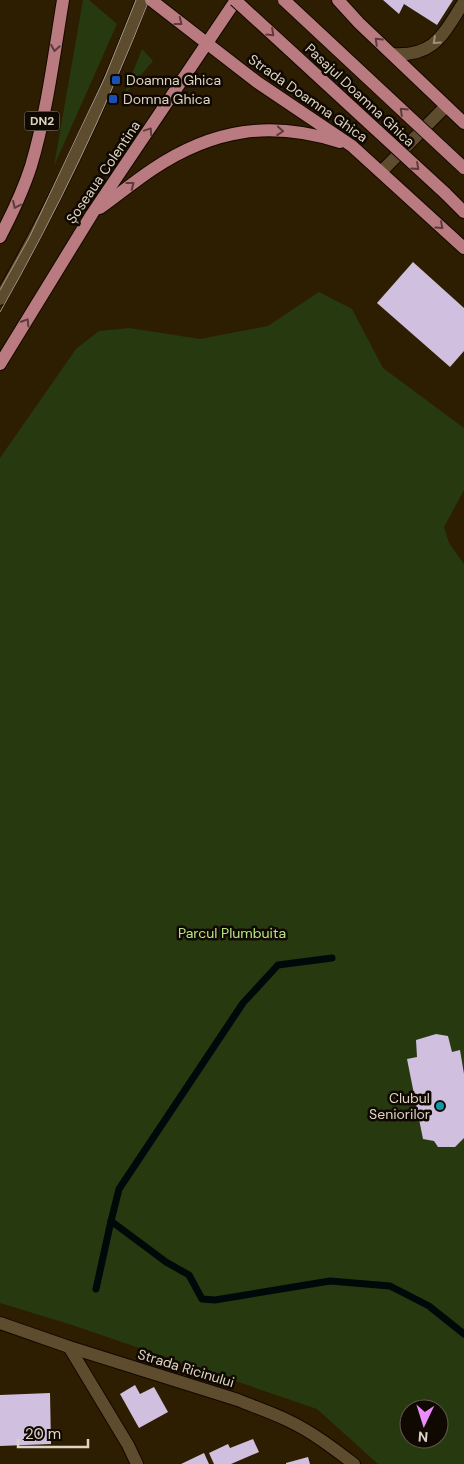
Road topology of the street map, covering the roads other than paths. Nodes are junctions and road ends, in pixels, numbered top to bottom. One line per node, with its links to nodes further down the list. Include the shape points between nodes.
1 (63, 0): 17 (main road, DN2, one-way to 17, via 38,139 21,194)
2 (142, 0): 19 (street, via 102,97 33,241)
3 (151, 0): 8 (main road, Strada Doamna Ghica, one-way to 8)
4 (236, 0): 8 (main road, Șoseaua Colentina); 15 (main road, Pasajul Doamna Ghica, one-way to 15, bridge)
5 (284, 0): 13 (main road, Pasajul Doamna Ghica, one-way to 5, bridge)
6 (338, 0): 9 (main road, one-way to 6)
7 (464, 2): 9 (street, one-way to 9, via 441,37 431,46 418,53)
8 (207, 44): 12 (main road, Strada Doamna Ghica); 16 (main road, Șoseaua Colentina, one-way to 8)
9 (392, 54): 10 (main road)
10 (446, 106): 11 (main road); 14 (street)
11 (464, 123)
12 (352, 146): 14 (main road, Strada Doamna Ghica); 16 (main road, one-way to 12, via 153,169 184,151 241,131 298,132)
13 (464, 168)
14 (381, 172): 18 (main road, Strada Doamna Ghica, one-way to 18)
15 (464, 212)
16 (92, 214): 20 (main road, Șoseaua Colentina, one-way to 16)
17 (0, 237)
18 (464, 248)
19 (0, 300)
20 (0, 364)
21 (0, 1323): 22 (street, Strada Ricinului)
22 (69, 1348): 23 (street, via 128,1445); 24 (street, Strada Ricinului, via 265,1410 311,1434)
23 (136, 1464)
24 (354, 1464)

